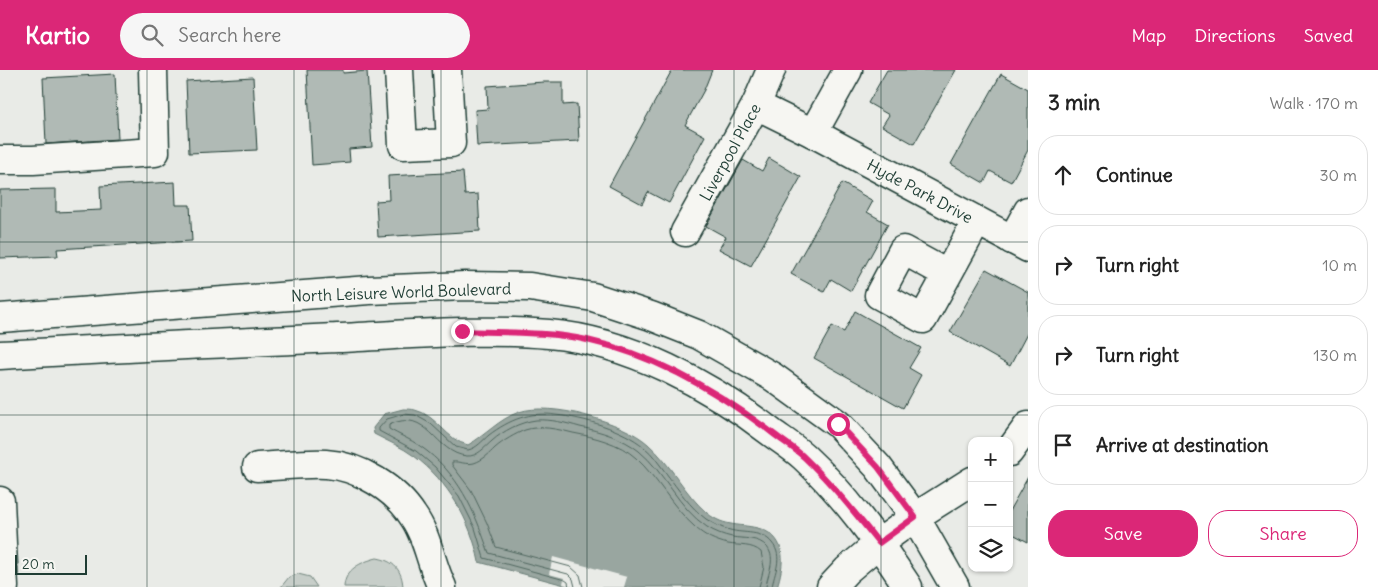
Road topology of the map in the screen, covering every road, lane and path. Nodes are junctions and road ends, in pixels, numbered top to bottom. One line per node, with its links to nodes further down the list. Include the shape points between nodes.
1 (153, 70): 8 (street, via 155,152)
2 (399, 70): 3 (street, via 403,145 451,143)
3 (447, 70)
4 (771, 70): 6 (street, Liverpool Place)
5 (848, 70): 7 (street)
6 (756, 105): 7 (street, Hyde Park Drive); 11 (street, Liverpool Place)
7 (813, 133): 10 (street, Hyde Park Drive)
8 (0, 160)
9 (1028, 211): 12 (street)
10 (977, 221): 12 (street, Hyde Park Drive); 13 (street)
11 (686, 232)
12 (1020, 244)
13 (947, 274)
14 (0, 318): 21 (street, North Leisure World Boulevard, via 369,290 465,286 530,287 593,298 699,335 773,377 838,424 878,467)
15 (0, 355): 22 (street, via 462,331 550,334 587,340 631,353 686,378 751,416 804,457 846,501)
16 (1028, 426): 17 (street)
17 (1013, 447)
18 (257, 467): 24 (street, via 328,464 354,470 376,481 414,516)
19 (970, 482): 21 (street)
20 (0, 501): 23 (street)
21 (915, 517): 22 (street); 27 (street, North Leisure World Boulevard)
22 (879, 543): 25 (street); 26 (street)
23 (4, 587)
24 (442, 587)
25 (831, 587)
26 (908, 587)
27 (955, 587)

